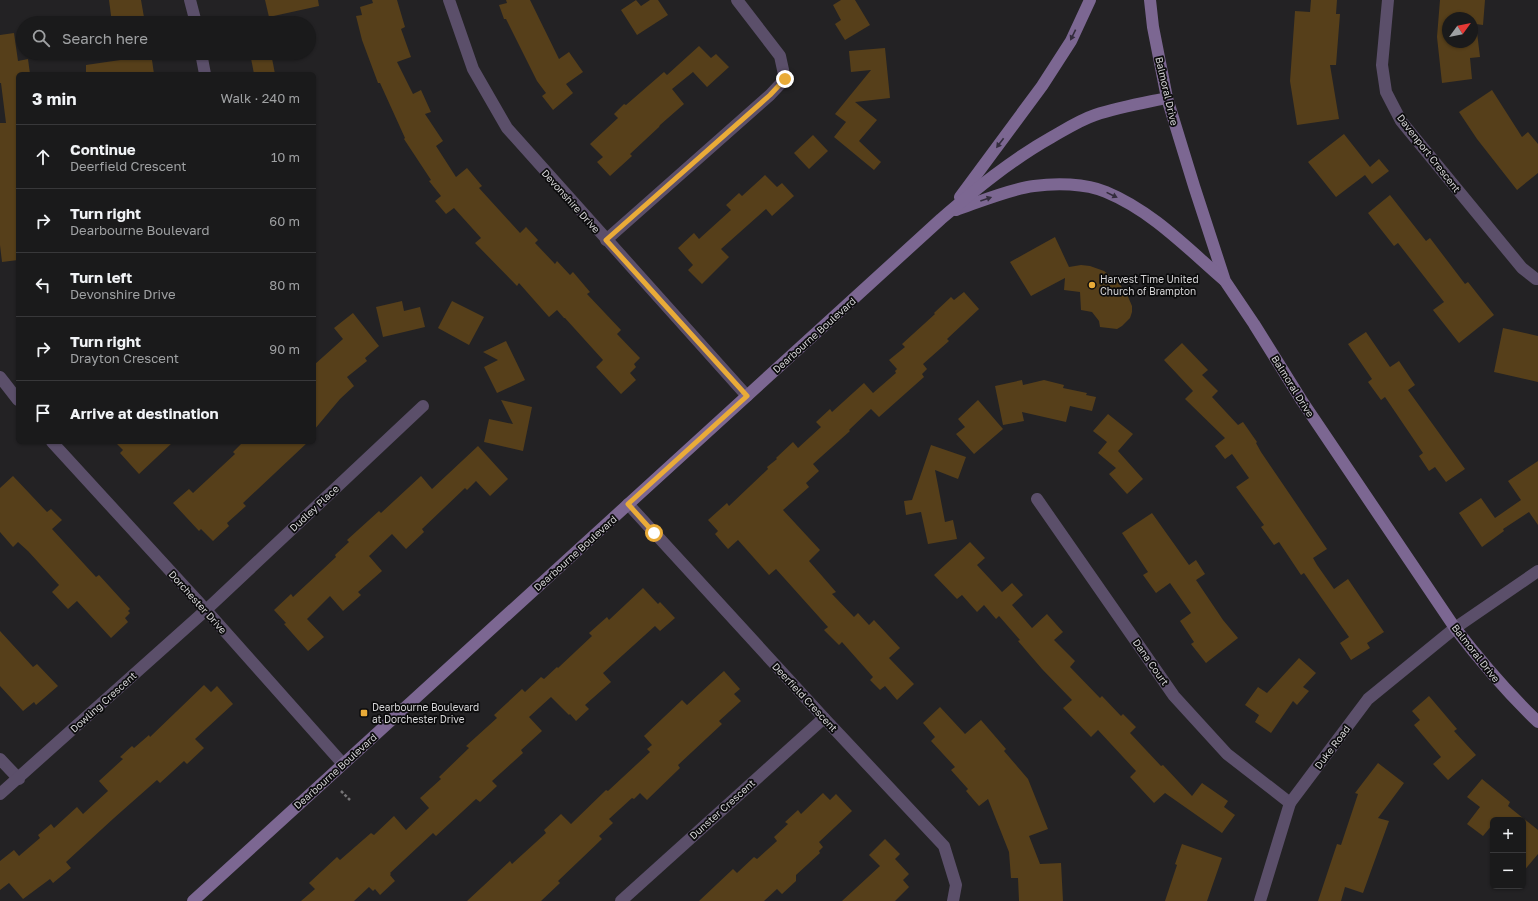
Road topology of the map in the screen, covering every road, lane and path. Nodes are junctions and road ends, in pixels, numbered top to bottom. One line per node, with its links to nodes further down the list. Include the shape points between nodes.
1 (190, 0): 7 (street)
2 (449, 0): 12 (street, Devonshire Drive, via 472,69 507,128)
3 (737, 0): 12 (street, via 780,56 785,79)
4 (1090, 0): 11 (street, one-way to 11, via 1071,40 1042,86)
5 (1150, 0): 10 (street, Balmoral Drive)
6 (1388, 0): 13 (street, Davenport Crescent, via 1382,65 1386,92 1401,121 1522,268)
7 (194, 16)
8 (202, 60): 9 (street)
9 (205, 72)
10 (1167, 98): 11 (street, Dearbourne Boulevard, via 1094,115 1069,127 998,171); 14 (street, Balmoral Drive)
11 (949, 212): 14 (street, one-way to 14, via 1033,186 1067,184 1104,191 1153,219); 16 (street, Dearbourne Boulevard)
12 (606, 240): 16 (street, Devonshire Drive)
13 (1538, 279)
14 (1225, 281): 24 (street, Balmoral Drive, via 1302,401)
15 (0, 377): 17 (street)
16 (747, 396): 21 (street, Dearbourne Boulevard)
17 (16, 397)
18 (423, 406): 23 (street, Dudley Place)
19 (54, 444): 23 (street, Dorchester Drive)
20 (1037, 499): 33 (street, Dana Court, via 1174,696 1227,754)
21 (628, 504): 25 (street, Deerfield Crescent); 28 (street, Dearbourne Boulevard)
22 (1538, 571): 24 (street, Duke Road)
23 (206, 610): 28 (street, Dorchester Drive); 29 (street, Dowling Crescent)
24 (1455, 628): 26 (street, Balmoral Drive, via 1501,686); 33 (street, Duke Road, via 1368,699)
25 (824, 718): 35 (street, Dunster Crescent); 36 (street, Deerfield Crescent, via 944,846 956,885)
26 (1538, 722)
27 (0, 758): 29 (street)
28 (343, 764): 34 (street, Dearbourne Boulevard)
29 (19, 779): 31 (street, Dowling Crescent)
30 (341, 791): 32 (path)
31 (0, 794)
32 (350, 800)
33 (1290, 803): 37 (street, Duke Road)
34 (193, 901)
35 (621, 901)
36 (953, 901)
37 (1260, 901)

